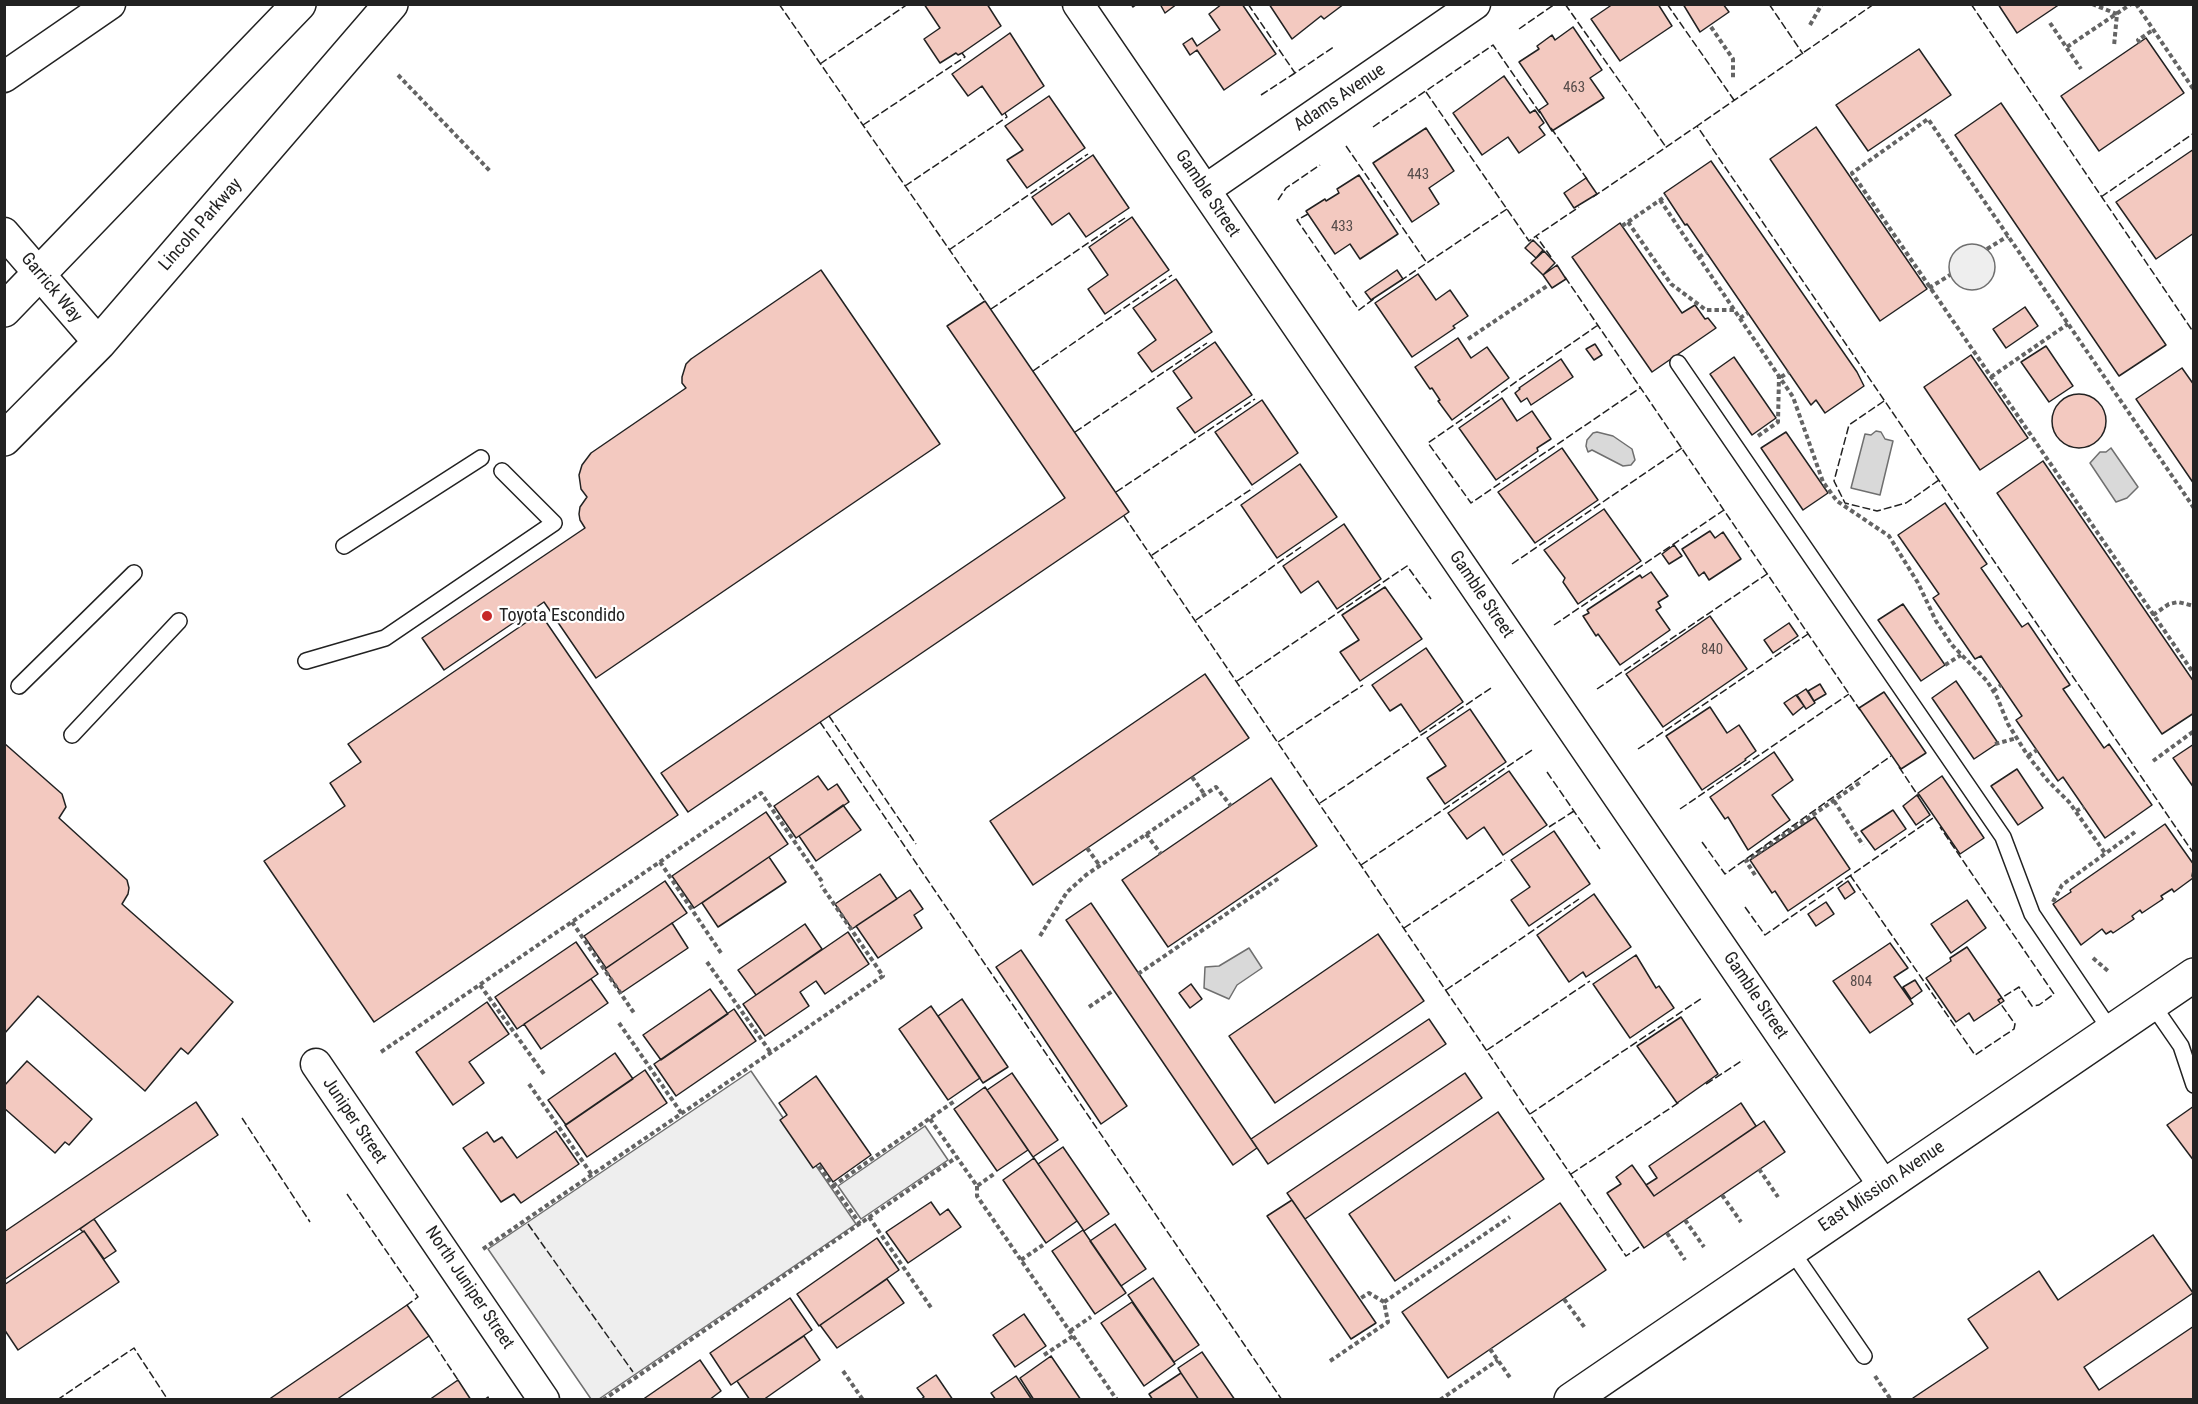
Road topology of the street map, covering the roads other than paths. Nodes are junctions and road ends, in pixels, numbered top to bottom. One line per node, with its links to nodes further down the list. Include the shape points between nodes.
1 (110, 4): 6 (street)
2 (299, 4): 9 (main road)
3 (391, 4): 11 (main road, Lincoln Parkway)
4 (1078, 4): 7 (street, Gamble Street)
5 (1476, 4): 7 (street, Adams Avenue)
6 (4, 77)
7 (1205, 190): 28 (street, Gamble Street)
8 (4, 233): 9 (street, Garrick Way)
9 (39, 274): 10 (main road); 11 (street, Garrick Way)
10 (4, 309)
11 (99, 344): 13 (main road, Lincoln Parkway)
12 (1678, 363): 24 (lane, via 2003,837 2032,914)
13 (4, 439)
14 (481, 458): 16 (lane)
15 (502, 471): 19 (lane, via 554,523 386,638)
16 (344, 546)
17 (134, 573): 20 (lane)
18 (179, 621): 21 (lane)
19 (306, 660)
20 (19, 686)
21 (72, 735)
22 (2193, 975): 23 (main road, East Mission Avenue)
23 (2152, 1004): 24 (main road, East Mission Avenue); 26 (lane, via 2181,1046)
24 (2111, 1031): 28 (main road, East Mission Avenue)
25 (316, 1064): 27 (street, Juniper Street)
26 (2193, 1085)
27 (393, 1178): 31 (street, North Juniper Street)
28 (1884, 1186): 29 (main road, East Mission Avenue)
29 (1791, 1250): 30 (lane); 32 (main road, East Mission Avenue)
30 (1864, 1356)
31 (544, 1400)
32 (1571, 1400)

